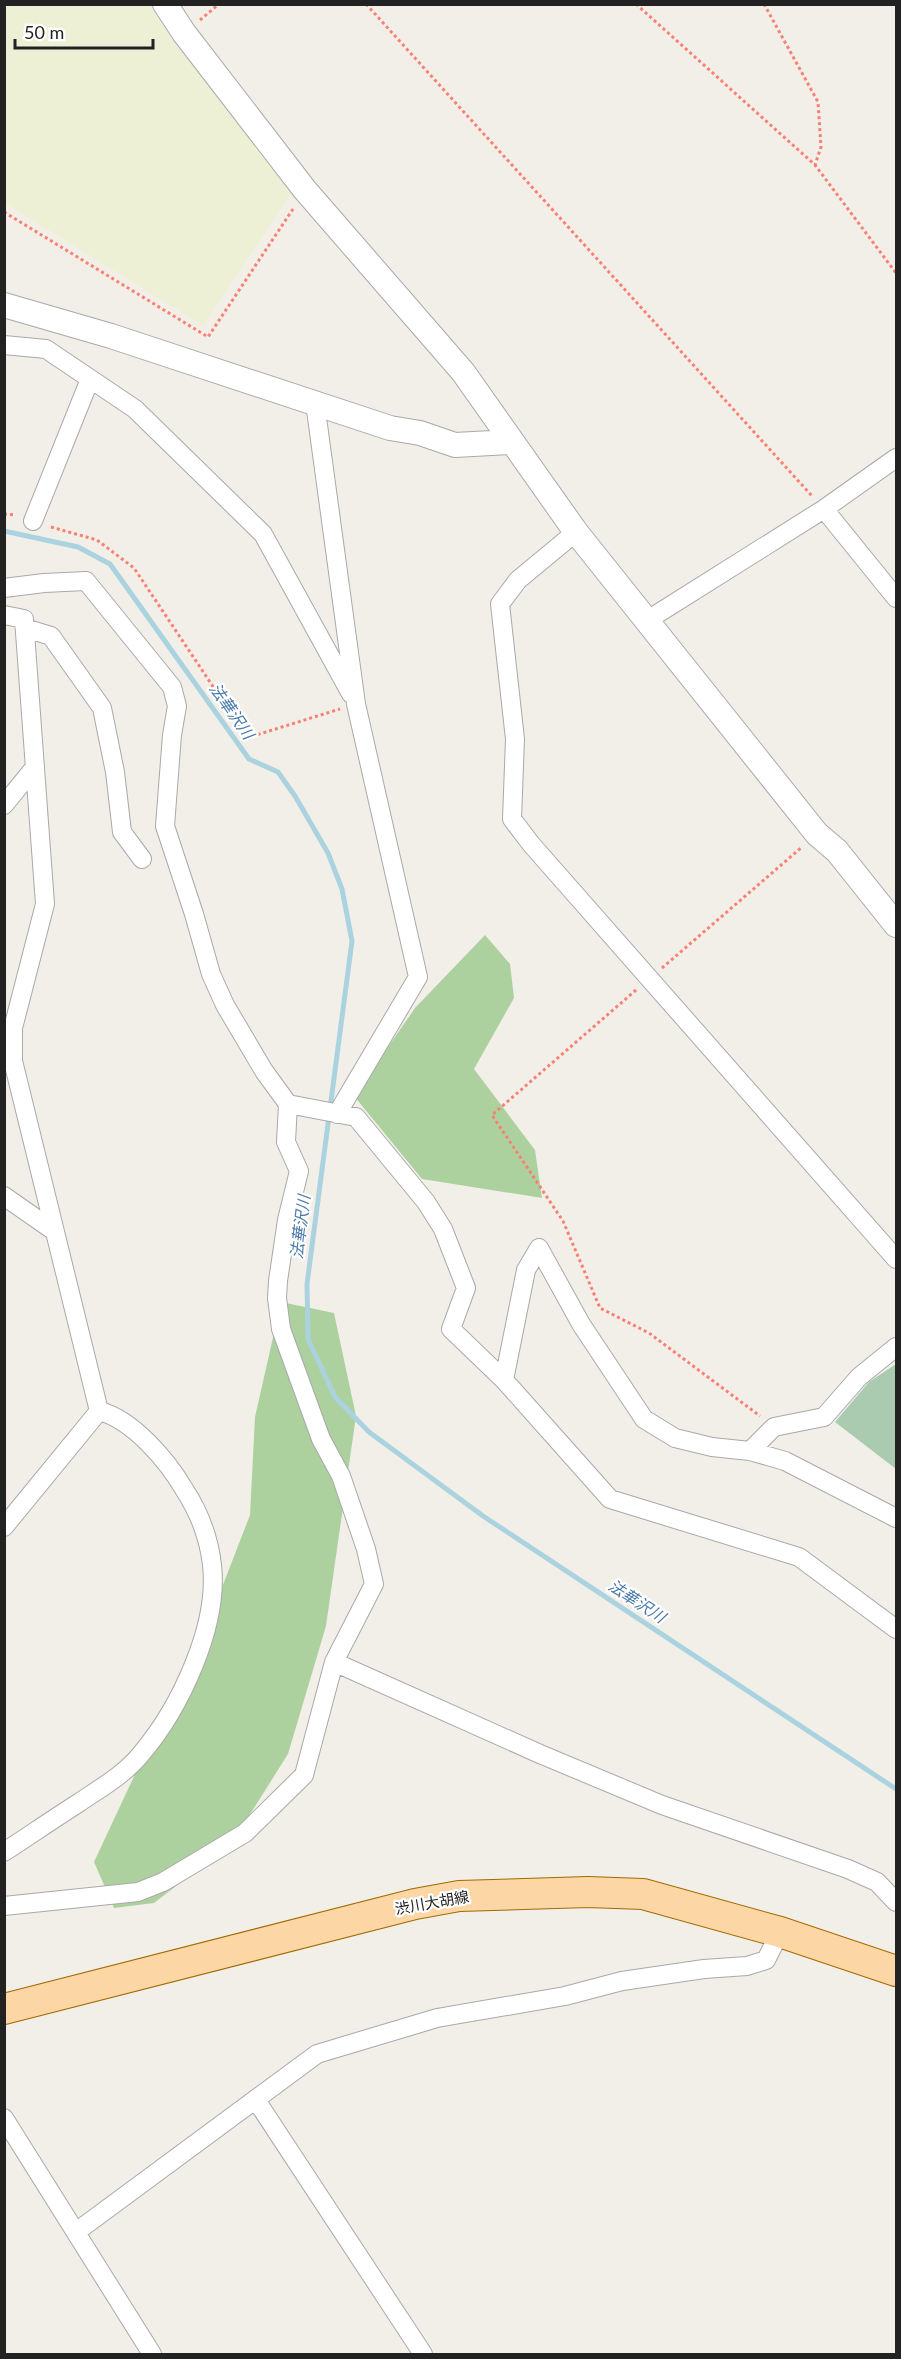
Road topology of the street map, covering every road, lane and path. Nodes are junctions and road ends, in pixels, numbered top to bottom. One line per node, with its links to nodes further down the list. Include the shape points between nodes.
1 (165, 4): 6 (street)
2 (636, 4): 5 (path)
3 (764, 4): 5 (path, via 818,102 821,147)
4 (368, 5): 15 (path)
5 (815, 165): 8 (path)
6 (305, 190): 7 (path, via 208,337); 13 (street, via 463,372)
7 (4, 212)
8 (897, 273)
9 (4, 305): 12 (street)
10 (4, 345): 11 (street, via 46,349)
11 (90, 379): 17 (street); 24 (street, via 135,409 263,534)
12 (315, 403): 13 (street, via 455,445); 24 (street)
13 (511, 441): 18 (street)
14 (897, 458): 15 (street)
15 (824, 509): 20 (street); 22 (street)
16 (4, 514): 17 (path)
17 (33, 521): 24 (path, via 97,540 134,568 240,727 253,736)
18 (576, 532): 22 (street); 36 (street, via 518,580 500,604 515,739 512,819)
19 (4, 588): 32 (street, via 86,581 172,687 177,706 165,826 211,974 225,1005)
20 (897, 598)
21 (4, 615): 23 (street, via 24,619)
22 (646, 621): 27 (street)
23 (25, 628): 25 (street); 28 (street, via 51,636 102,708 122,832)
24 (356, 704): 33 (street, via 418,977)
25 (35, 767): 26 (street); 35 (street, via 45,904 13,1028 13,1061)
26 (4, 805)
27 (817, 834): 29 (street, via 837,851); 30 (path)
28 (142, 859)
29 (897, 925)
30 (655, 975)
31 (637, 990): 40 (path, via 492,1115 563,1221 600,1308 650,1333)
32 (288, 1104): 33 (street); 45 (street, via 286,1142 299,1171 278,1281 281,1329 321,1438 341,1476 374,1584)
33 (337, 1114): 38 (street, via 356,1117 426,1202 443,1229 466,1288 451,1329)
34 (4, 1196): 35 (street)
35 (54, 1231): 39 (street)
36 (897, 1259)
37 (897, 1347): 40 (street, via 860,1377 824,1416)
38 (504, 1380): 41 (street, via 526,1270 539,1248 581,1324 644,1419 675,1438); 44 (street, via 610,1499 799,1557)
39 (99, 1411): 43 (street); 46 (street, via 110,1413 147,1442 173,1471 194,1505 212,1566 211,1602 200,1651 178,1700 141,1754 116,1778)
40 (774, 1427): 41 (street)
41 (750, 1451): 42 (street, via 785,1461)
42 (897, 1518)
43 (4, 1527)
44 (897, 1629)
45 (334, 1662): 47 (street, via 662,1805 848,1869 877,1882); 48 (street, via 304,1775 245,1833 163,1882 138,1892)
46 (4, 1852)
47 (897, 1902)
48 (4, 1906)
49 (780, 1932): 50 (main road, 渋川大胡線); 51 (main road, 渋川大胡線, via 643,1894 459,1896); 52 (street, via 766,1960 747,1966 622,1981 565,1996 437,2018 317,2054)
50 (897, 1971)
51 (4, 2009)
52 (256, 2100): 54 (street); 56 (street)
53 (4, 2118): 54 (street)
54 (76, 2232): 55 (street)
55 (152, 2355)
56 (423, 2355)

